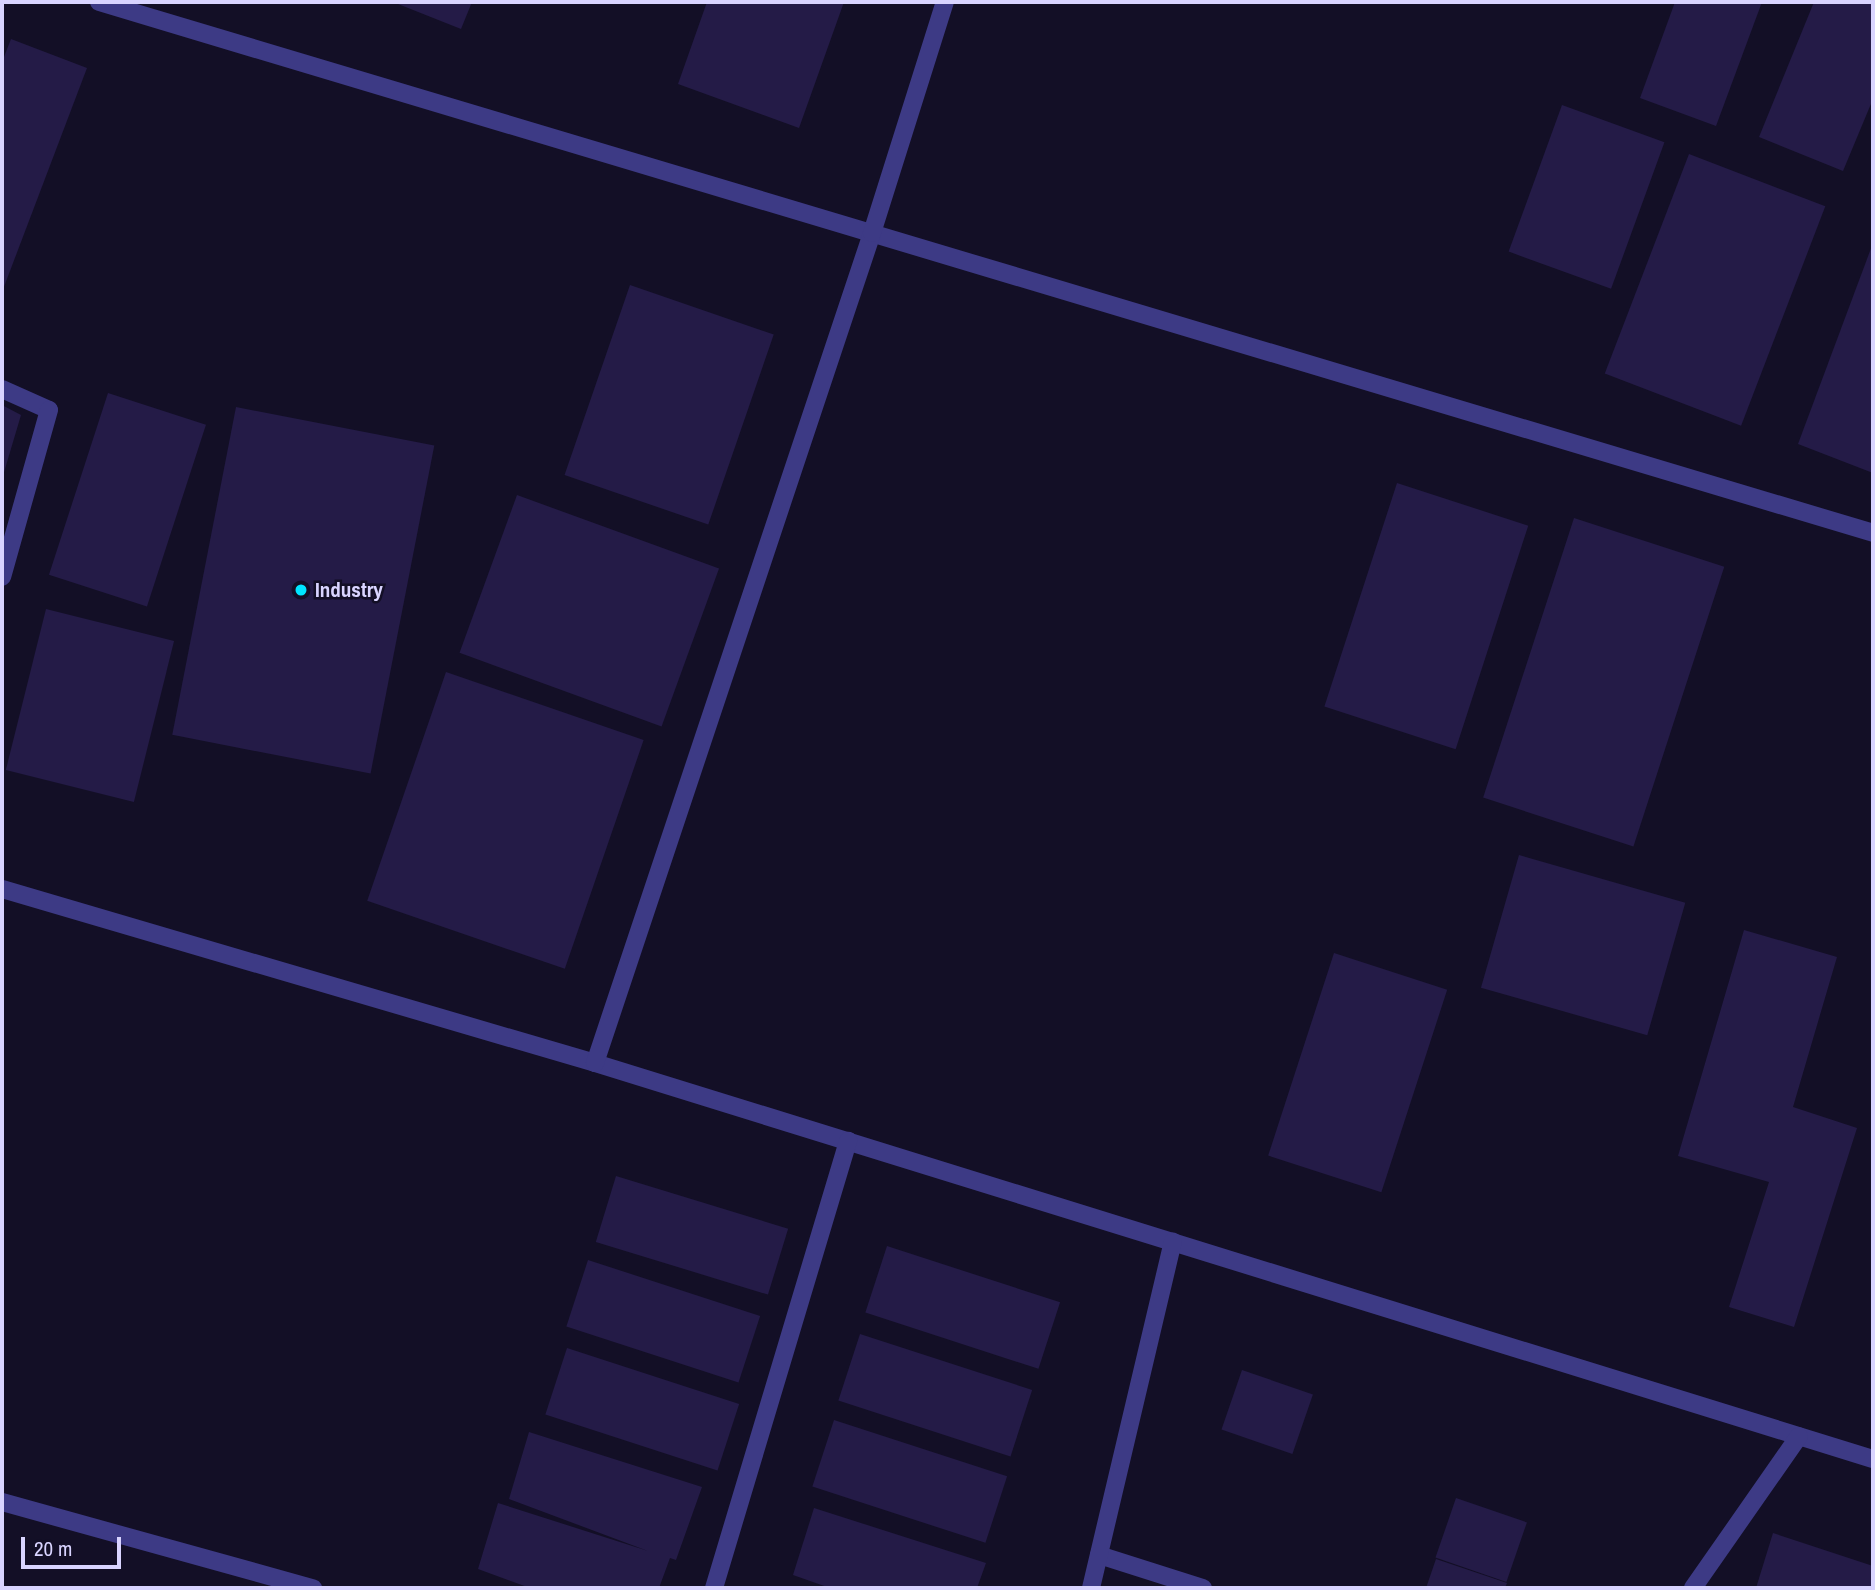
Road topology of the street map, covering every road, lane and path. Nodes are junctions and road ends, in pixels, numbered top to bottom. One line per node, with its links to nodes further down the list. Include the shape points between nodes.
1 (99, 2): 3 (street)
2 (944, 2): 3 (street)
3 (872, 233): 5 (street); 8 (street)
4 (2, 389): 6 (street, via 49,410)
5 (1873, 533)
6 (2, 577)
7 (2, 889): 8 (street)
8 (595, 1063): 9 (street)
9 (848, 1141): 10 (street); 16 (street)
10 (1173, 1242): 11 (street); 14 (street)
11 (1799, 1436): 12 (street); 19 (street)
12 (1873, 1459)
13 (2, 1502): 15 (street)
14 (1099, 1555): 17 (street); 18 (street)
15 (313, 1588)
16 (714, 1588)
17 (1091, 1588)
18 (1202, 1588)
19 (1693, 1588)

